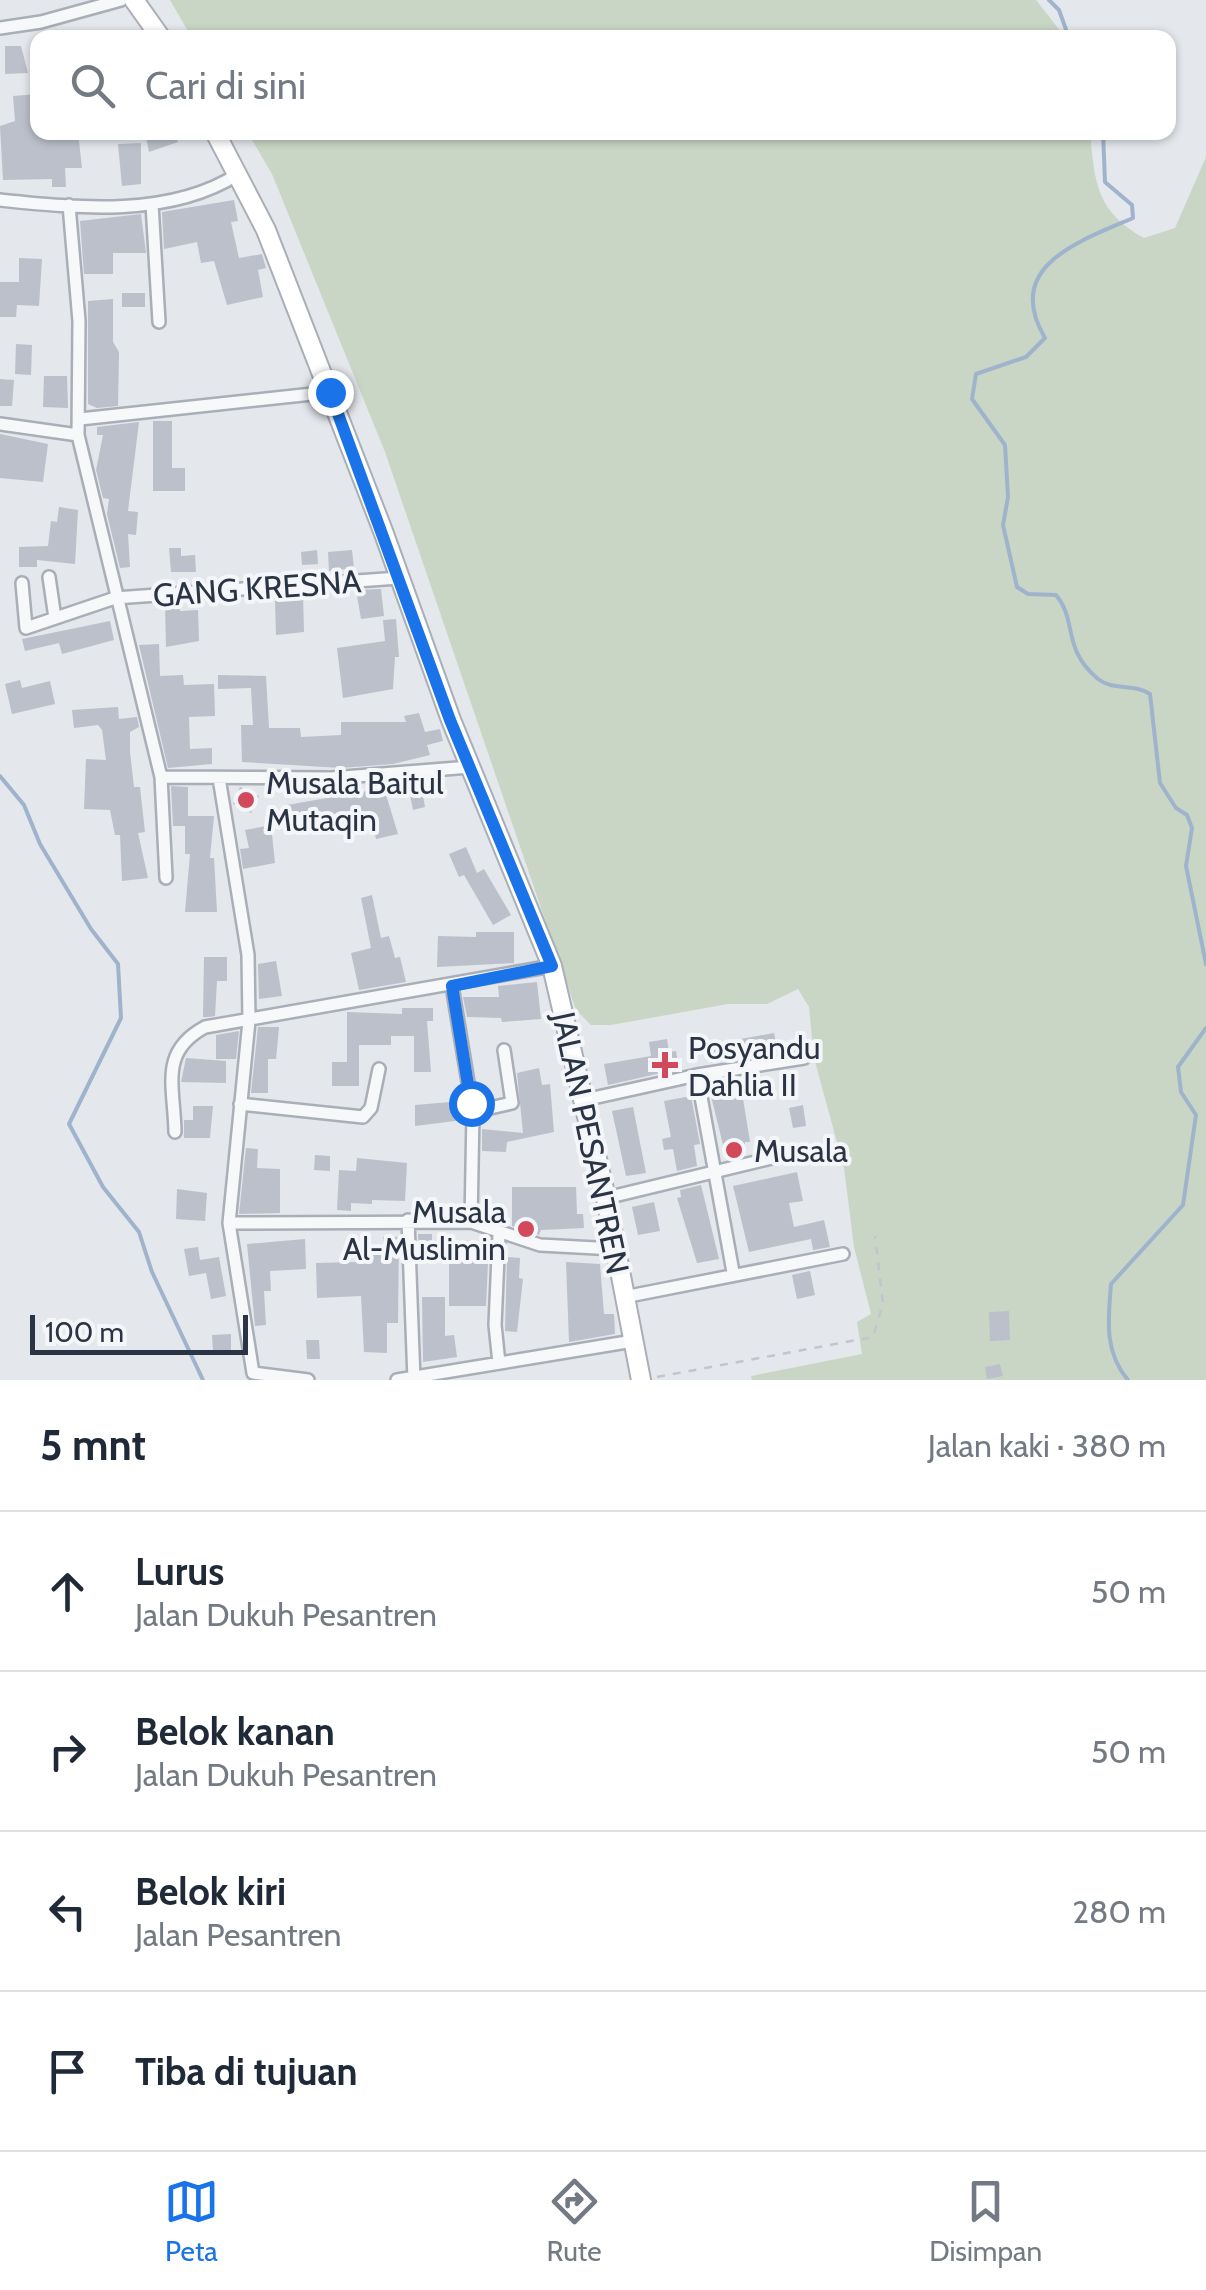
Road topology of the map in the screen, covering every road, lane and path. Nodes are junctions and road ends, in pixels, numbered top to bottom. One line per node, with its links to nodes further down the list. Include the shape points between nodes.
1 (121, 0): 3 (street)
2 (134, 0): 4 (main road)
3 (0, 28)
4 (155, 30)
5 (219, 140): 6 (main road, JALAN PESANTREN)
6 (238, 174): 8 (street, via 199,194); 11 (main road, JALAN PESANTREN)
7 (0, 200): 9 (street)
8 (152, 204): 9 (street); 10 (street)
9 (69, 205): 12 (street)
10 (159, 322)
11 (330, 392): 12 (street); 16 (main road, JALAN PESANTREN)
12 (80, 419): 14 (street)
13 (0, 424): 14 (street)
14 (78, 434): 18 (street)
15 (49, 577): 19 (street)
16 (399, 578): 18 (street, GANG KRESNA); 20 (main road, JALAN PESANTREN)
17 (22, 582): 19 (street, via 23,627)
18 (115, 598): 19 (street, GANG KRESNA); 21 (street)
19 (55, 618)
20 (470, 767): 22 (street); 24 (main road, JALAN PESANTREN)
21 (162, 777): 22 (street); 23 (street)
22 (219, 778): 26 (street, via 248,955)
23 (166, 878)
24 (552, 966): 25 (street); 31 (main road, JALAN PESANTREN)
25 (452, 986): 26 (street); 33 (street)
26 (248, 1021): 32 (street); 34 (street, via 205,1027 181,1040 174,1056)
27 (504, 1050): 33 (street, via 512,1103)
28 (804, 1058): 30 (street)
29 (379, 1068): 32 (street, via 371,1108 362,1116)
30 (697, 1075): 31 (street); 36 (street)
31 (584, 1100): 37 (main road, JALAN PESANTREN)
32 (240, 1104): 40 (street)
33 (473, 1112): 39 (street)
34 (175, 1132)
35 (776, 1158): 36 (street)
36 (714, 1176): 37 (street); 45 (street)
37 (606, 1198): 43 (main road, JALAN PESANTREN)
38 (408, 1220): 39 (street); 40 (street); 49 (street)
39 (472, 1222): 41 (street)
40 (229, 1223): 50 (street, via 253,1373)
41 (498, 1232): 43 (street, via 564,1248); 48 (street)
42 (875, 1236): 52 (path, via 884,1303 873,1337)
43 (615, 1249): 46 (main road, JALAN PESANTREN)
44 (843, 1254): 45 (street)
45 (733, 1272): 46 (street)
46 (624, 1296): 47 (main road, JALAN PESANTREN)
47 (634, 1341): 48 (street); 52 (main road, JALAN PESANTREN)
48 (499, 1362): 49 (street)
49 (414, 1379): 51 (street)
50 (308, 1380)
51 (397, 1380)
52 (641, 1380)

